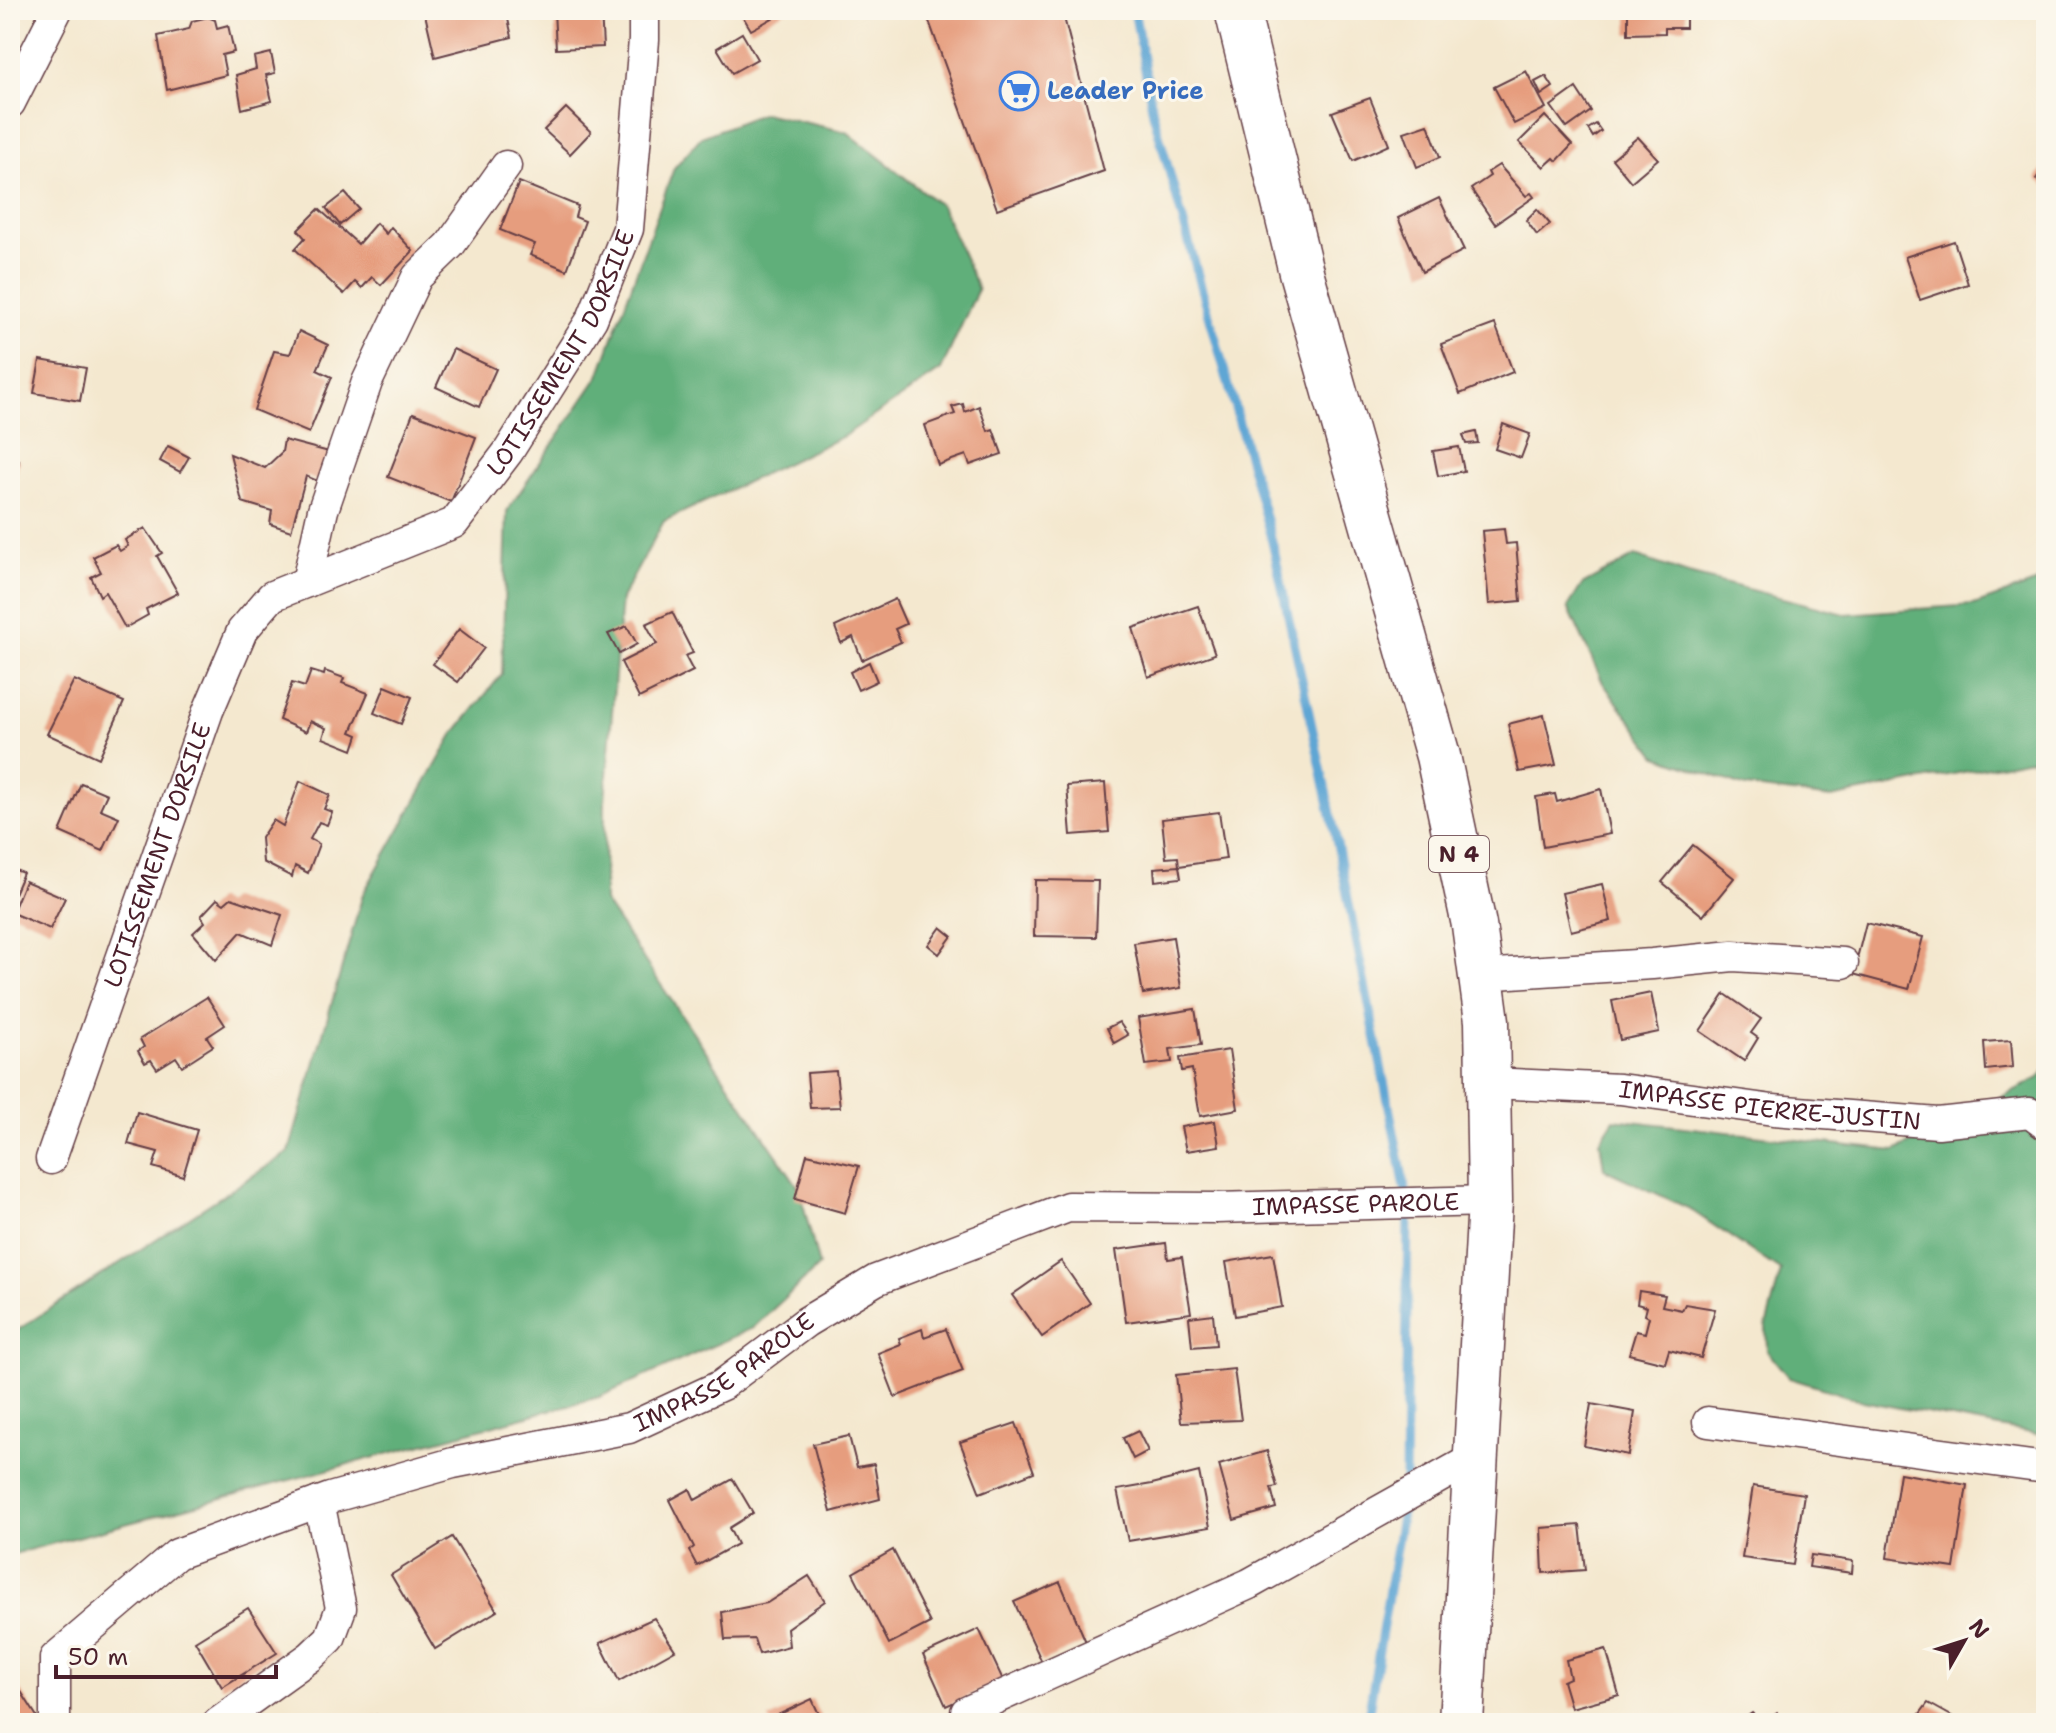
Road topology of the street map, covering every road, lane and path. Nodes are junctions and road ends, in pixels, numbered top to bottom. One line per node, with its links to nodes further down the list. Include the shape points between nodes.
1 (57, 10): 4 (street)
2 (644, 10): 6 (street, LOTISSEMENT DORSILE, via 628,229 592,319 508,452 454,523)
3 (1237, 10): 8 (main road, N 4, via 1305,287 1438,756)
4 (10, 103)
5 (506, 166): 6 (street, via 450,245 417,277 367,382 323,510)
6 (307, 582): 11 (street, LOTISSEMENT DORSILE, via 272,596 242,631 203,726)
7 (1843, 963): 8 (street, via 1733,956)
8 (1481, 975): 9 (main road, N 4)
9 (1489, 1083): 10 (street, IMPASSE PIERRE-JUSTIN, via 1620,1089 1773,1110 1938,1123); 12 (main road, N 4)
10 (2041, 1114)
11 (51, 1159)
12 (1490, 1201): 14 (main road, N 4); 16 (street, IMPASSE PAROLE, via 1068,1207 876,1280 806,1322 722,1385 629,1428 453,1463)
13 (1708, 1422): 15 (street)
14 (1474, 1458): 17 (street, via 1249,1584); 20 (main road, N 4)
15 (2046, 1468)
16 (319, 1502): 18 (street, IMPASSE PAROLE, via 177,1554 55,1658); 19 (street, via 341,1608 330,1638)
17 (966, 1712)
18 (55, 1723)
19 (218, 1723)
20 (1461, 1723)

